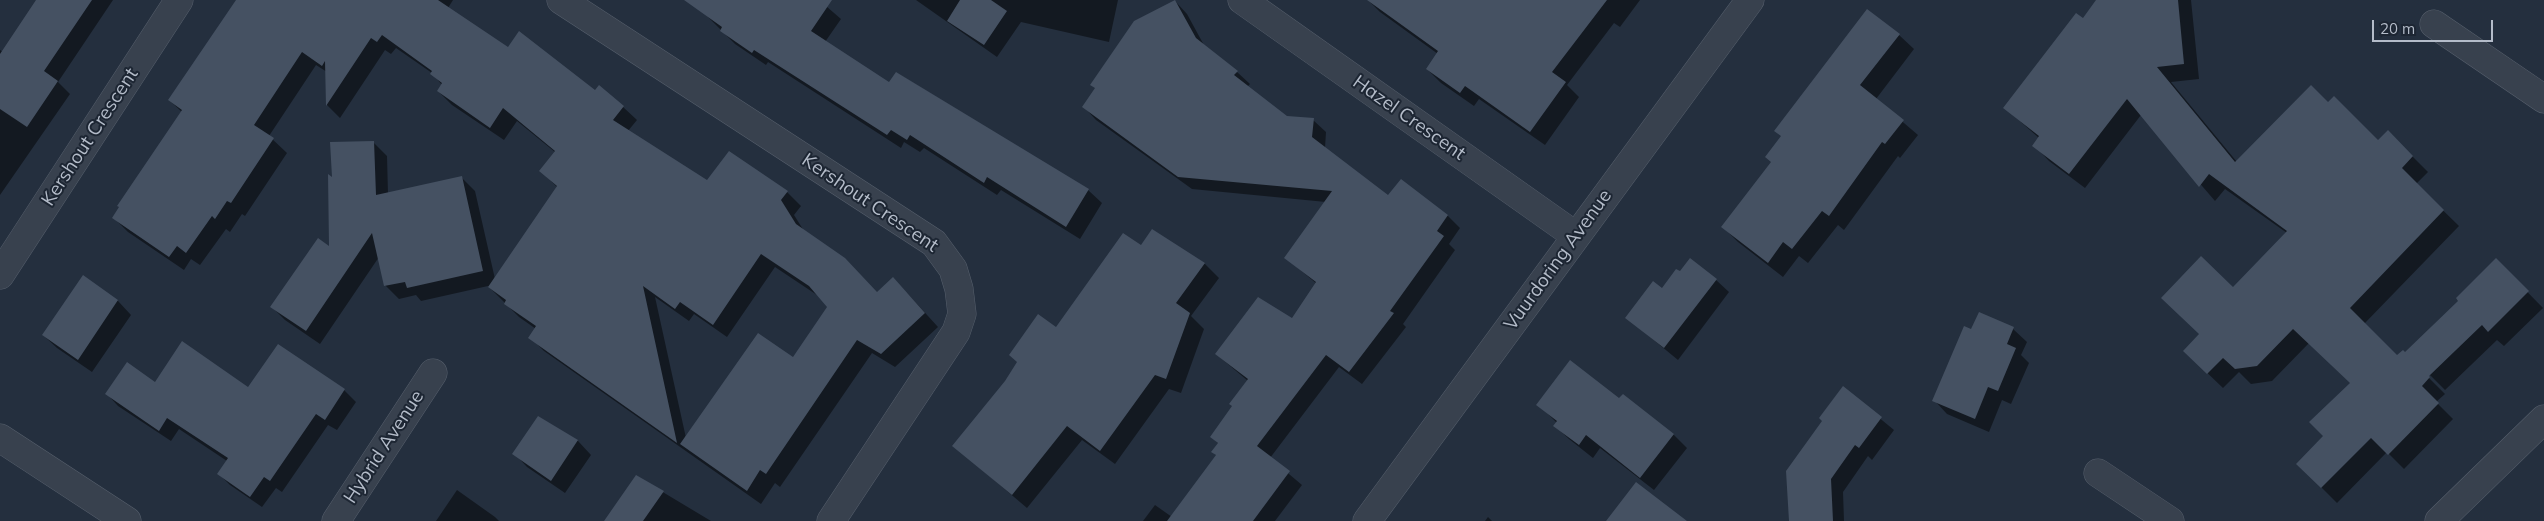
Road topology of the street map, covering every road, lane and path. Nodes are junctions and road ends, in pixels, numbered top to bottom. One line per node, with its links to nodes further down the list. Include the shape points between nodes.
1 (179, 0): 8 (street, Kershout Crescent)
2 (561, 0): 15 (street, Kershout Crescent, via 934,243 953,269 960,289 962,314 956,332)
3 (1242, 0): 7 (street, Hazel Crescent)
4 (1750, 0): 7 (street, Vuurdoring Avenue)
5 (2434, 24): 6 (street)
6 (2544, 99)
7 (1576, 236): 16 (street, Vuurdoring Avenue)
8 (0, 275)
9 (433, 373): 14 (street, Hybrid Avenue)
10 (2544, 419): 18 (street)
11 (0, 438): 13 (street)
12 (2098, 473): 17 (street)
13 (127, 521)
14 (336, 521)
15 (832, 521)
16 (1367, 521)
17 (2170, 521)
18 (2439, 521)

